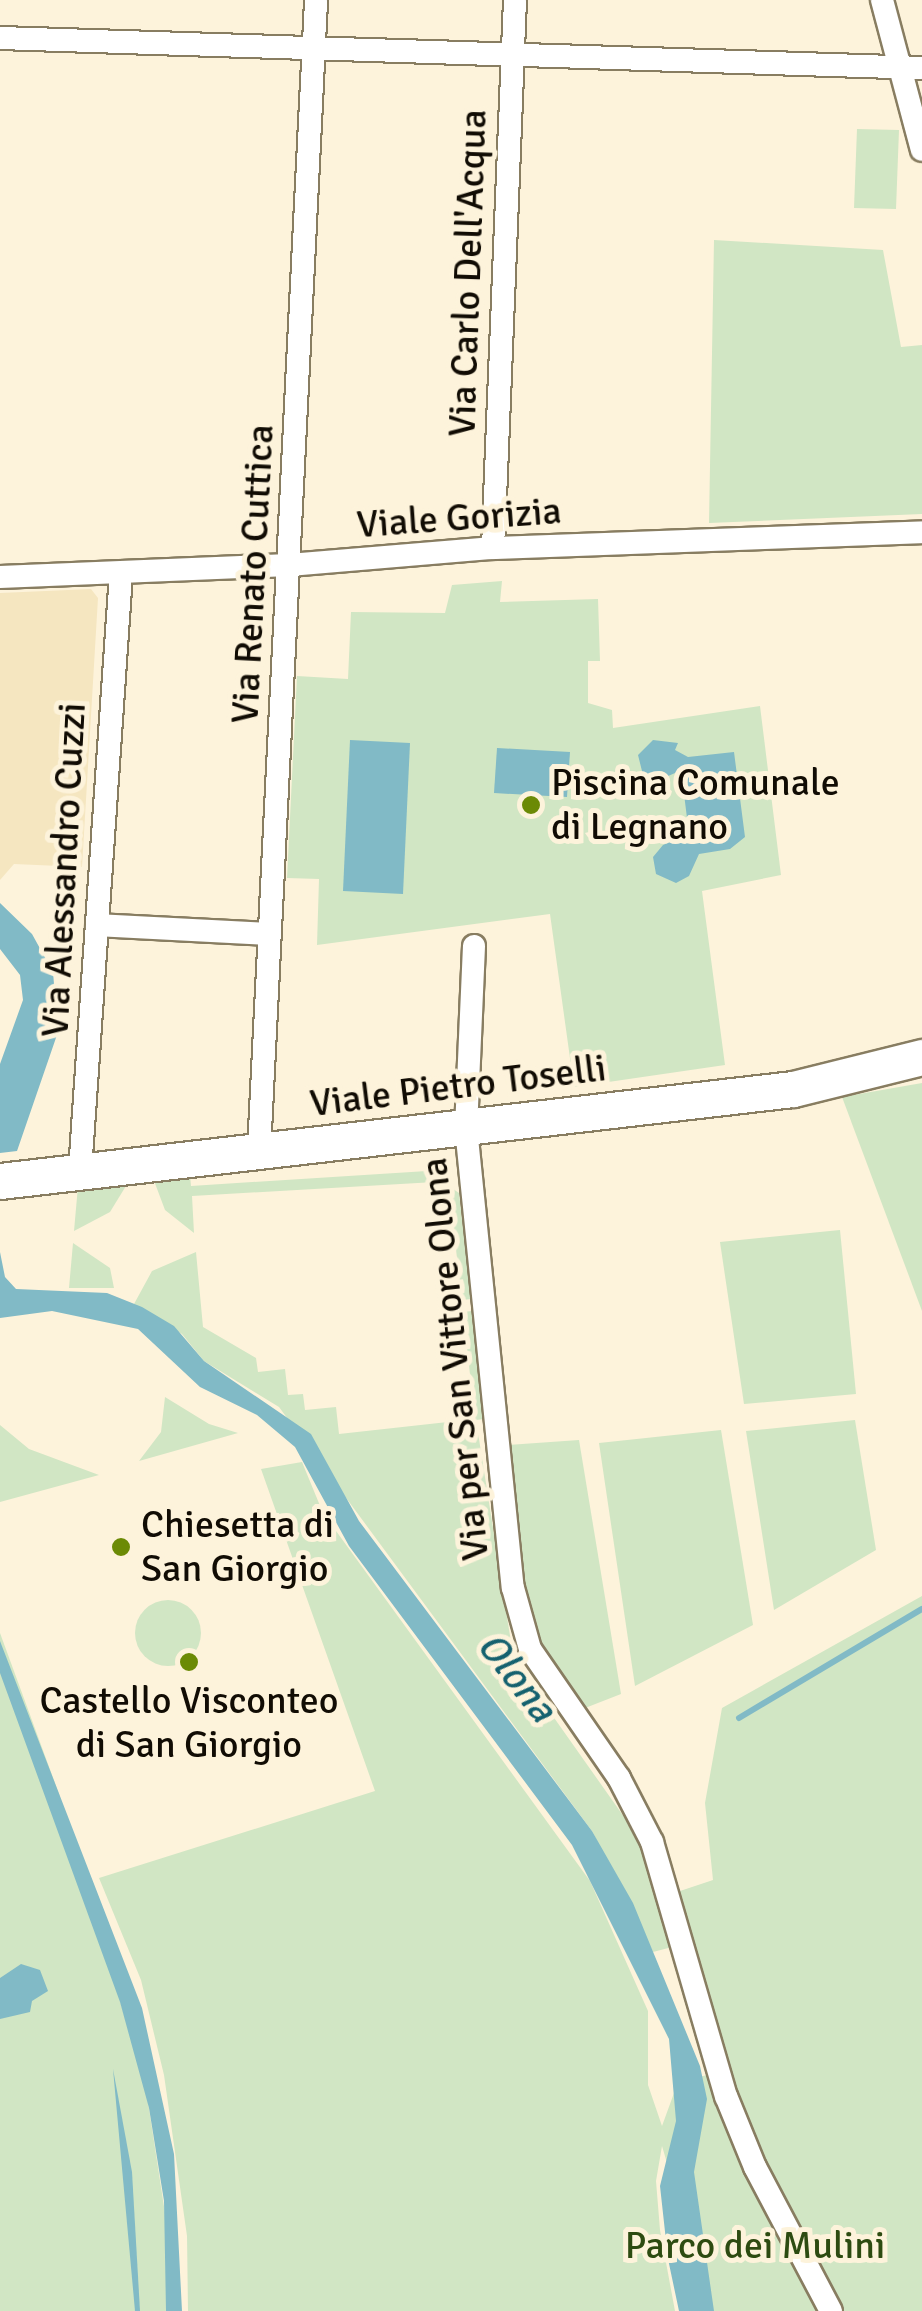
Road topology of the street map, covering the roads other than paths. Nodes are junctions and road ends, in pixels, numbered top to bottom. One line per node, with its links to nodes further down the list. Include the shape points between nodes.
1 (316, 0): 5 (street, Via Renato Cuttica)
2 (515, 0): 6 (street, Via Carlo Dell'Acqua)
3 (882, 0): 7 (street)
4 (0, 38): 5 (street)
5 (314, 50): 6 (street); 11 (street, Via Renato Cuttica)
6 (511, 58): 7 (street); 10 (street, Via Carlo Dell'Acqua)
7 (912, 70): 8 (street)
8 (922, 150)
9 (922, 532): 10 (street, Viale Gorizia)
10 (493, 548): 11 (street, Viale Gorizia)
11 (289, 566): 12 (street, Viale Gorizia); 15 (street, Via Renato Cuttica)
12 (121, 574): 13 (street, Viale Gorizia); 14 (street, Via Alessandro Cuzzi)
13 (0, 578)
14 (97, 925): 15 (street); 20 (street, Via Alessandro Cuzzi)
15 (268, 934): 19 (street, Via Renato Cuttica)
16 (474, 946): 18 (street, Via per San Vittore Olona)
17 (922, 1058): 18 (main road, Viale Pietro Toselli, via 793,1089)
18 (466, 1128): 19 (main road, Viale Pietro Toselli); 22 (street, Via per San Vittore Olona, via 513,1588 530,1649 620,1778 644,1826 755,2168)
19 (259, 1151): 20 (main road, Viale Pietro Toselli)
20 (80, 1171): 21 (main road, Viale Pietro Toselli)
21 (0, 1182)
22 (831, 2311)

